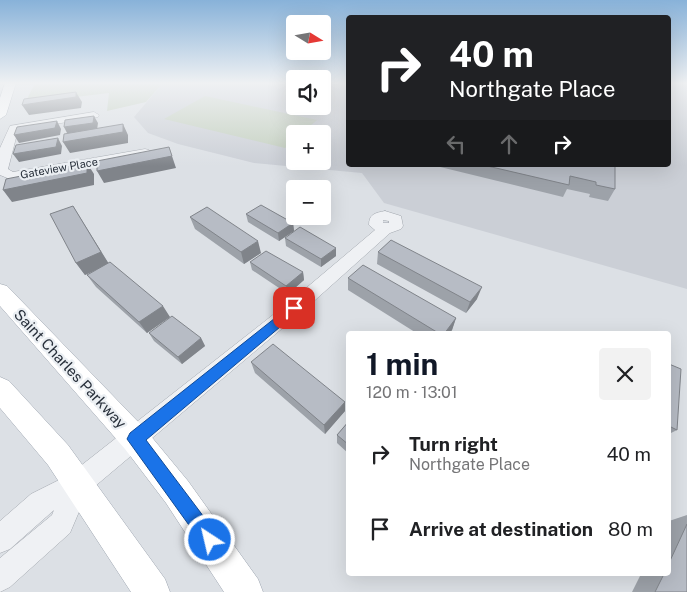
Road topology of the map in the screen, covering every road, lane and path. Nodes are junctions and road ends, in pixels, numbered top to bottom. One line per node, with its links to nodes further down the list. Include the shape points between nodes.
1 (94, 114): 2 (street, via 14,128)
2 (3, 151): 3 (street, Gateview Place, via 1,171 12,176)
3 (145, 152)
4 (384, 228): 7 (street, via 298,305)
5 (0, 292): 7 (main road, Saint Charles Parkway)
6 (0, 389): 8 (main road, via 58,455)
7 (135, 439): 8 (street); 12 (main road, Saint Charles Parkway, via 177,492)
8 (78, 484): 9 (street, via 40,503); 10 (street, via 61,524); 11 (main road)
9 (0, 539)
10 (0, 577)
11 (152, 592)
12 (245, 592)

